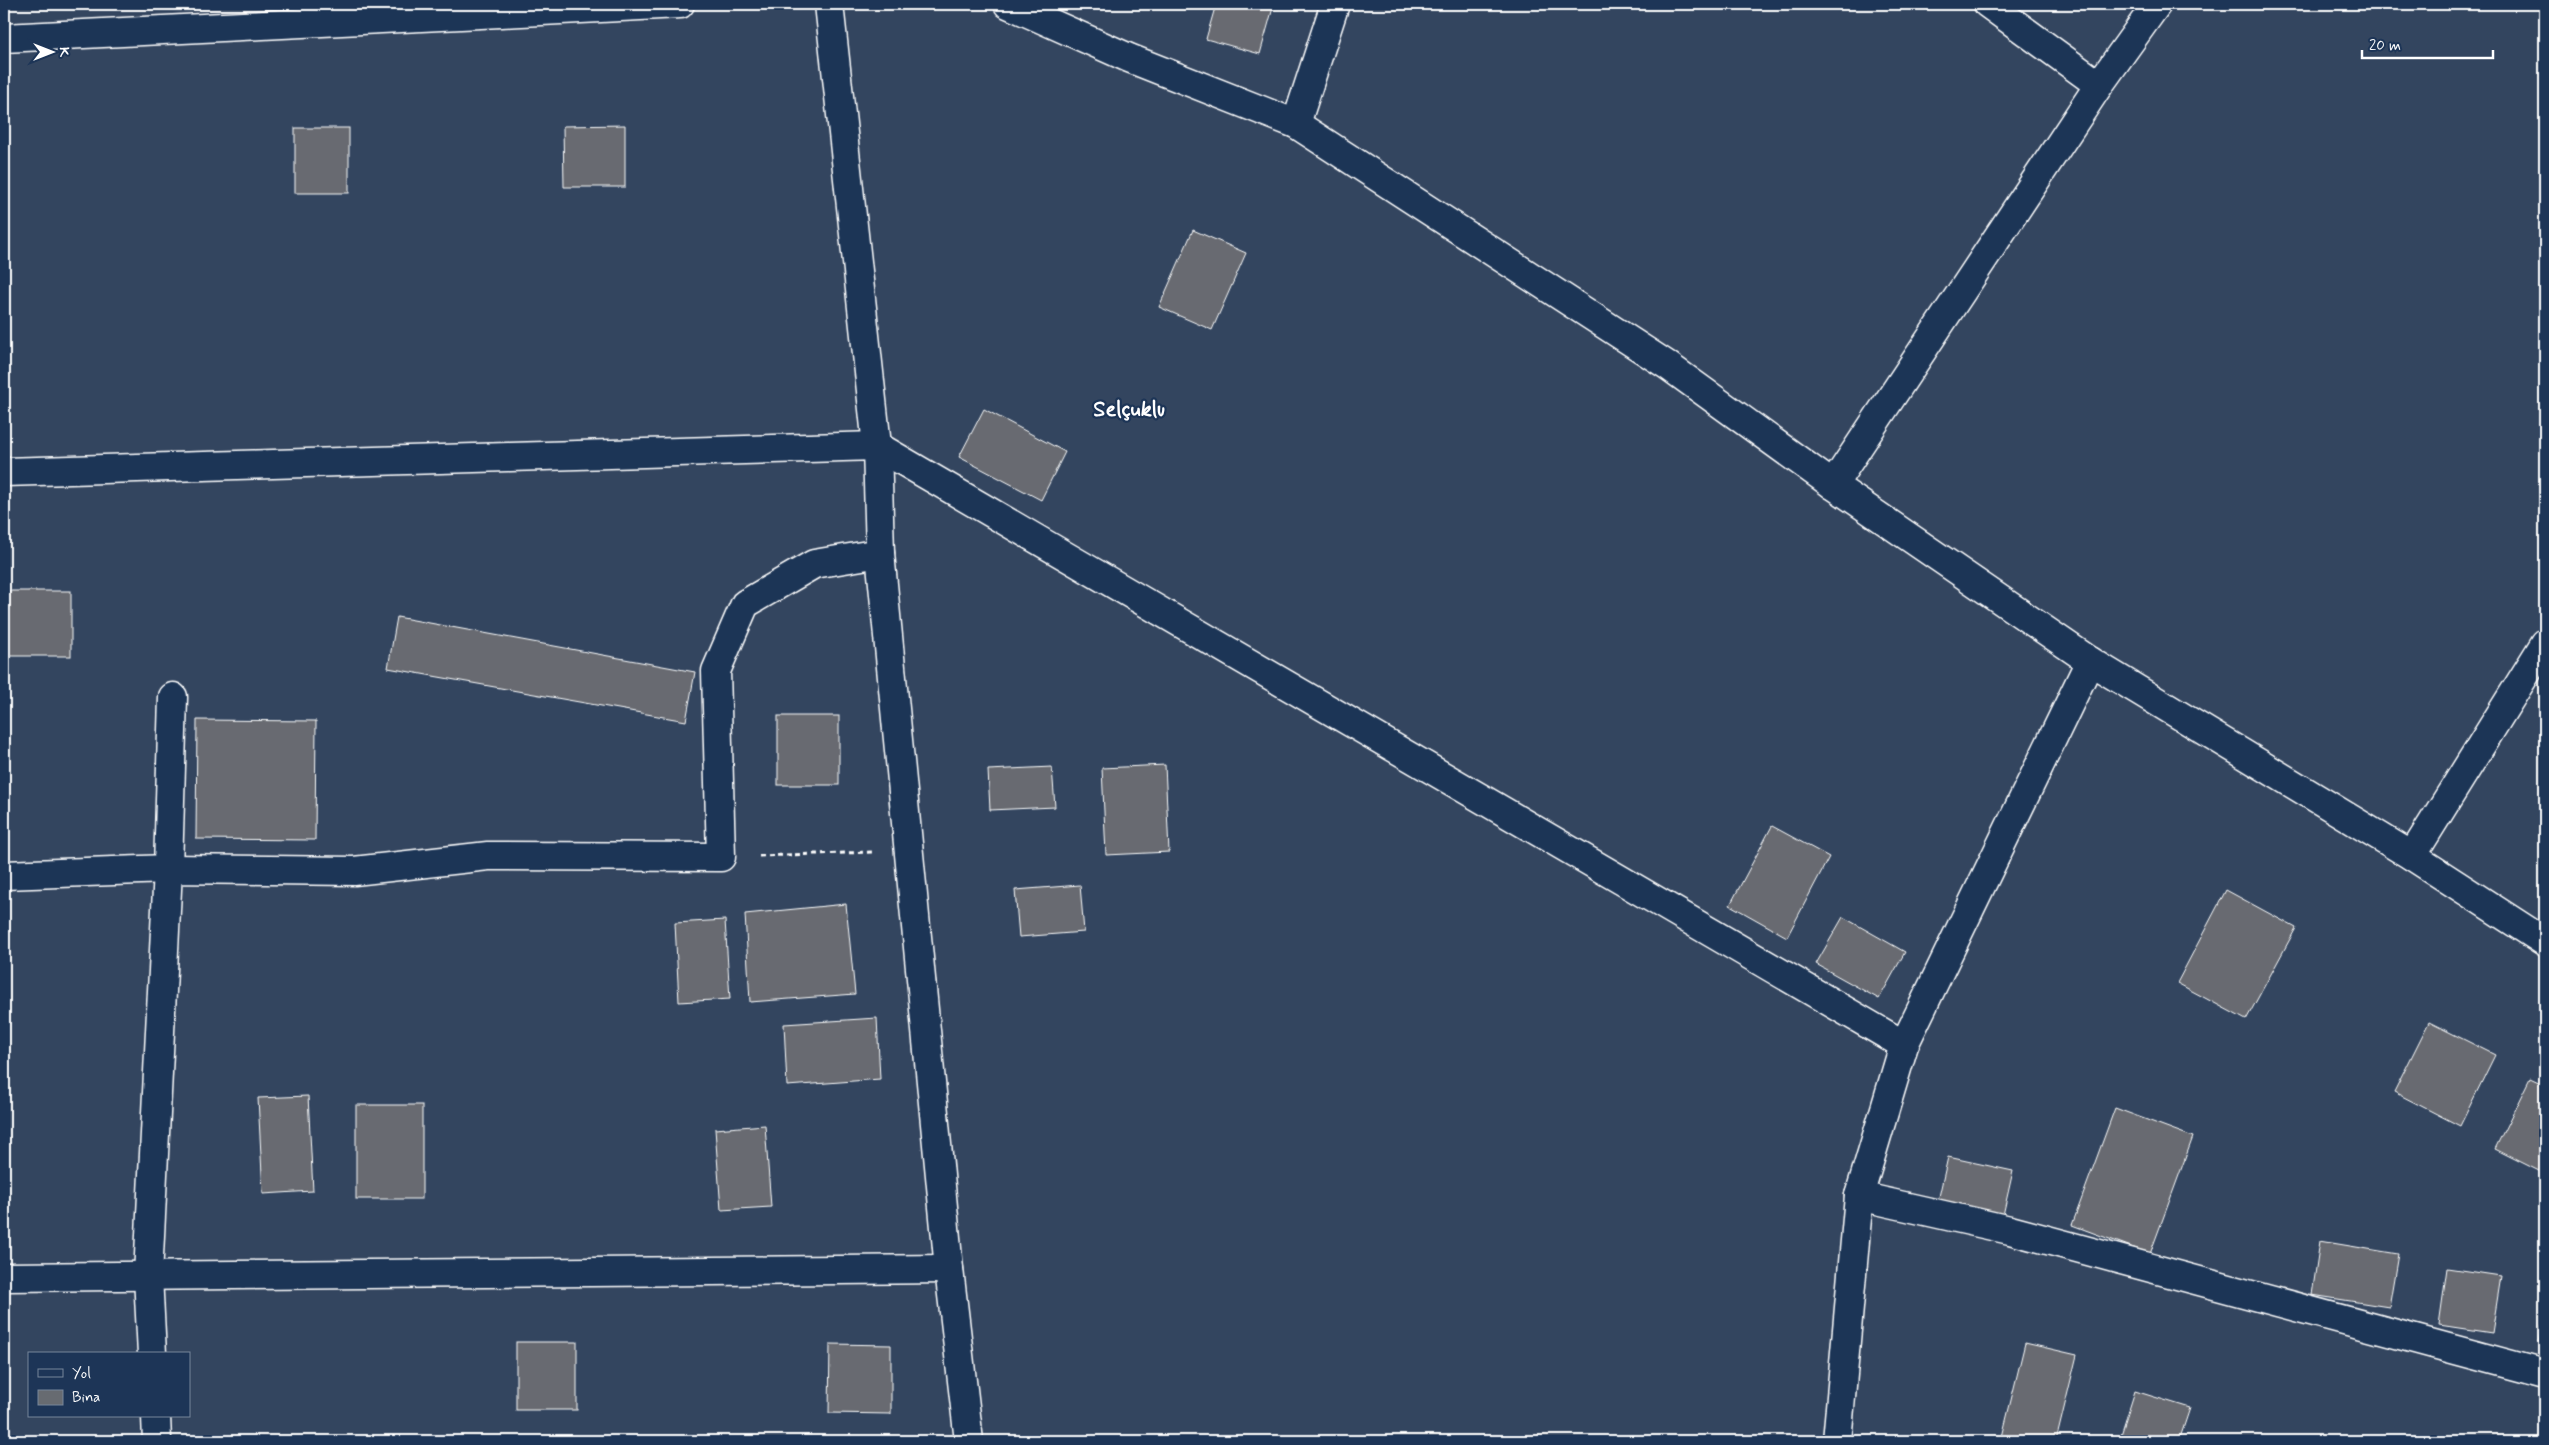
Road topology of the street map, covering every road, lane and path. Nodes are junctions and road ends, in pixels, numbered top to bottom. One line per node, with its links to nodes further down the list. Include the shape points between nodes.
1 (680, 4): 7 (street)
2 (829, 4): 10 (street)
3 (1008, 4): 9 (street, via 1129,58)
4 (1335, 4): 9 (street)
5 (1988, 4): 8 (street)
6 (2158, 4): 8 (street)
7 (4, 38)
8 (2099, 84): 12 (street)
9 (1296, 124): 12 (street, via 1667,365)
10 (878, 446): 11 (street); 13 (street); 23 (street)
11 (4, 472)
12 (1833, 485): 15 (street)
13 (880, 553): 17 (street); 19 (street, via 814,564 745,604 716,671)
14 (2545, 643): 18 (street)
15 (2090, 661): 18 (street); 23 (street)
16 (173, 697): 20 (street)
17 (908, 851): 19 (path); 25 (street)
18 (2412, 856): 22 (street)
19 (721, 857): 20 (street, via 488,856 354,871)
20 (168, 869): 21 (street); 26 (street)
21 (4, 875)
22 (2545, 942)
23 (1904, 1045): 24 (street)
24 (1859, 1196): 29 (street, via 2010,1230); 33 (street)
25 (949, 1269): 26 (street); 32 (street)
26 (148, 1276): 27 (street); 28 (street)
27 (4, 1277)
28 (152, 1352)
29 (2545, 1374)
30 (156, 1418): 31 (street)
31 (157, 1441)
32 (969, 1441)
33 (1837, 1441)

